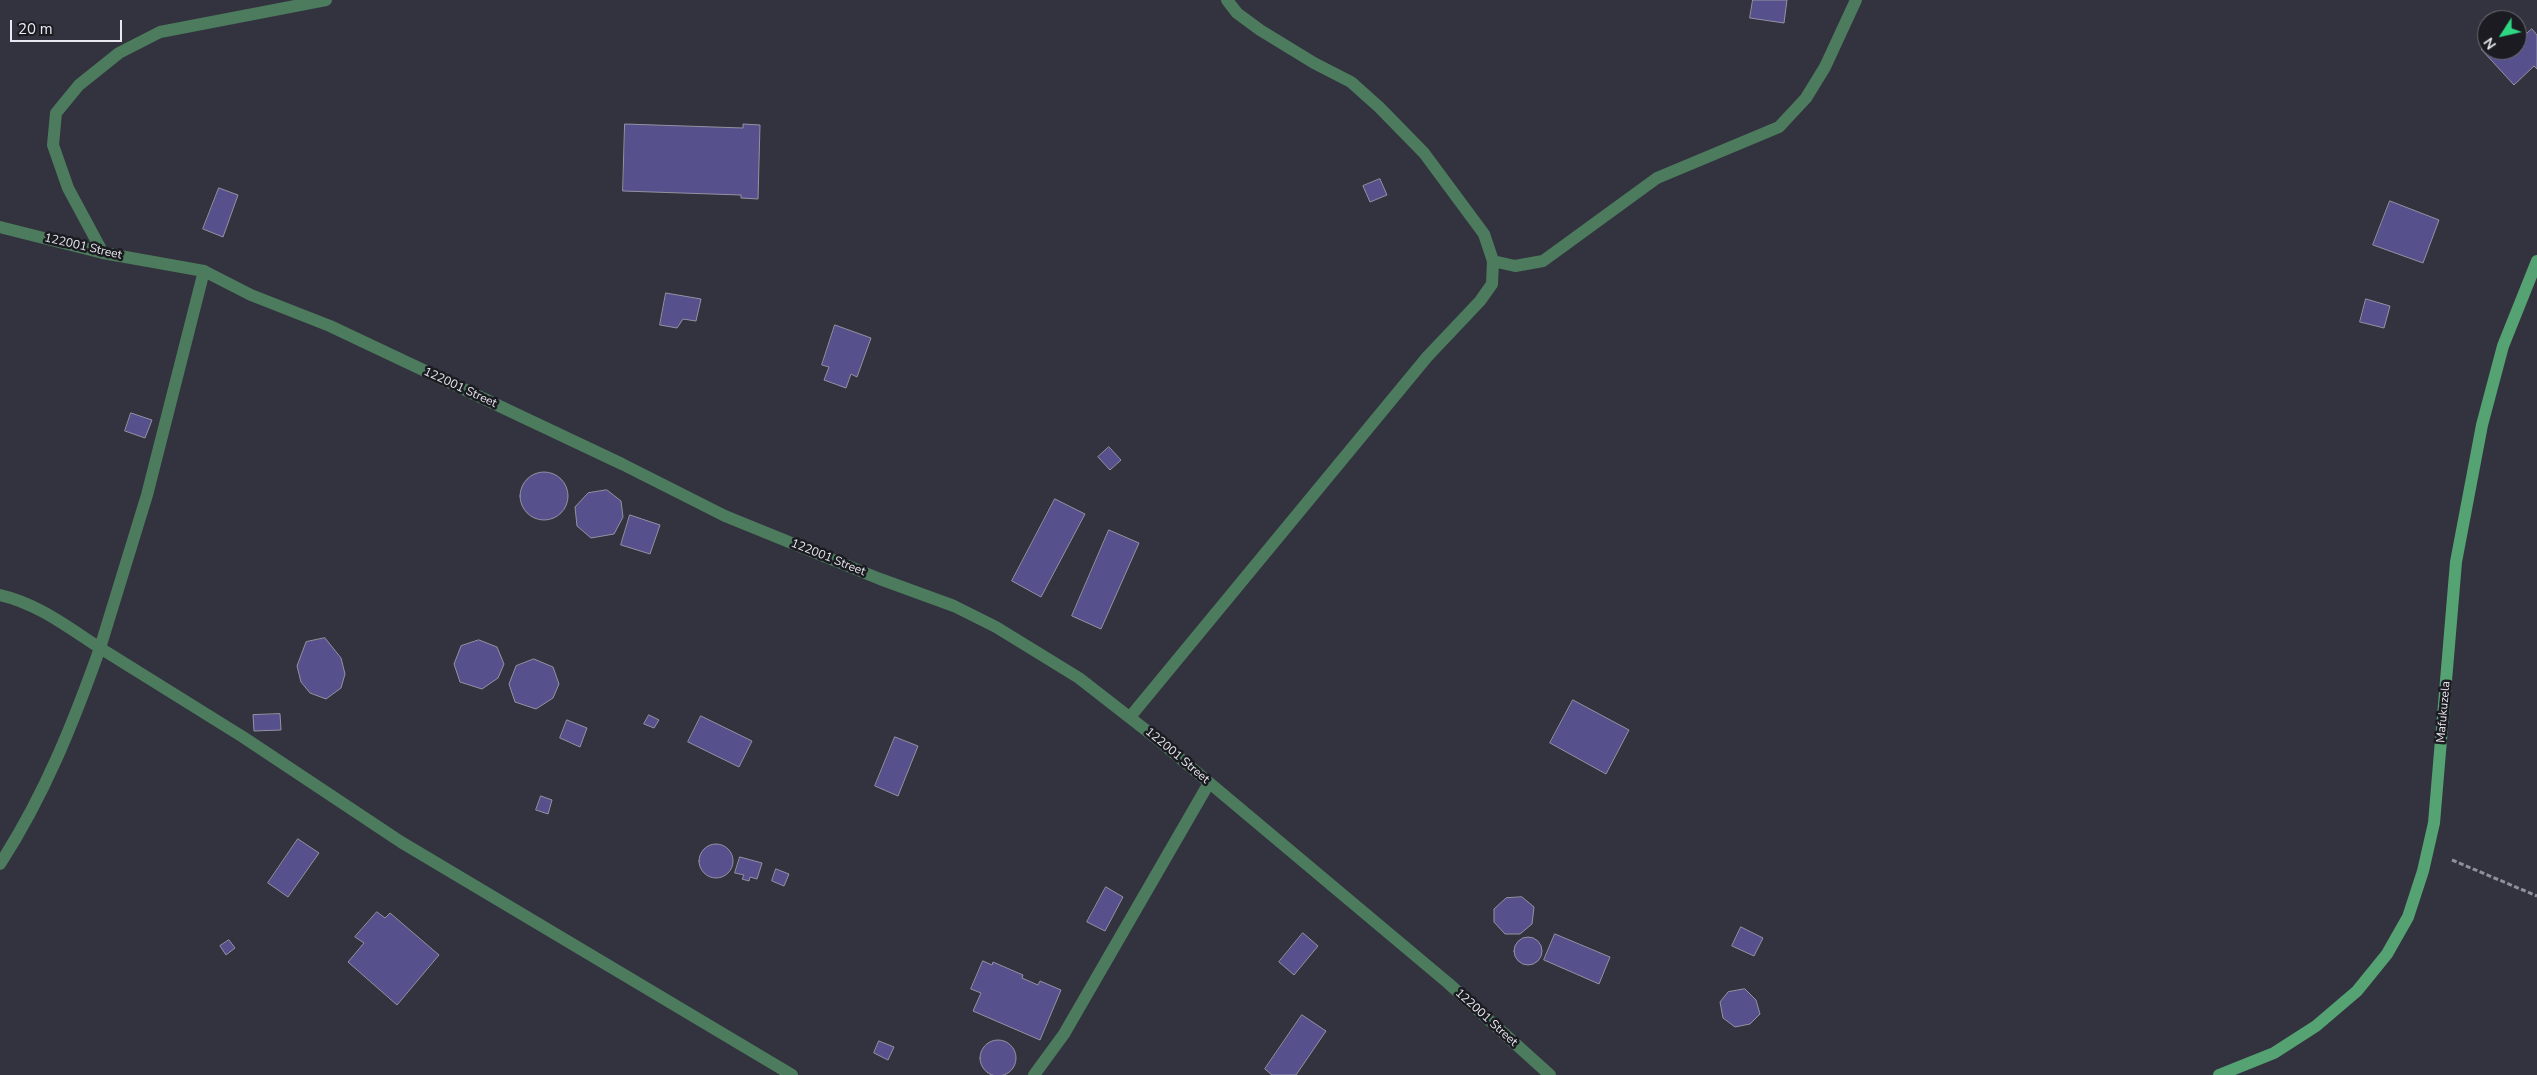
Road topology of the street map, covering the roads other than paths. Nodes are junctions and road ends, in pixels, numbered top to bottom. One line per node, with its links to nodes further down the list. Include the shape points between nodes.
1 (326, 0): 5 (street, via 160,32 119,53 79,85 56,113 53,145 68,188)
2 (1227, 0): 6 (street, via 1237,13 1260,30 1351,82 1379,106 1424,154 1484,234)
3 (1856, 0): 6 (street, via 1825,68 1806,98 1779,127 1657,178 1543,261 1515,266)
4 (0, 227): 5 (street, 122001 Street)
5 (103, 253): 8 (street, 122001 Street)
6 (1493, 261): 11 (street, via 1492,284 1480,301 1427,358)
7 (2537, 262): 17 (main road, Mafukuzela, via 2503,346 2482,425 2456,562 2434,823 2408,917 2387,954 2357,991 2316,1026 2274,1053)
8 (204, 270): 10 (street, via 147,494); 11 (street, 122001 Street, via 251,295 330,326 725,516 880,580 954,606 996,627 1080,678)
9 (0, 595): 10 (street, via 15,598 51,617)
10 (100, 648): 13 (street, via 63,747 26,824); 14 (street, via 401,842)
11 (1130, 717): 12 (street, 122001 Street)
12 (1209, 783): 15 (street, via 1064,1034); 16 (street, 122001 Street, via 1448,983)
13 (0, 864)
14 (792, 1075)
15 (1034, 1075)
16 (1550, 1075)
17 (2219, 1075)

